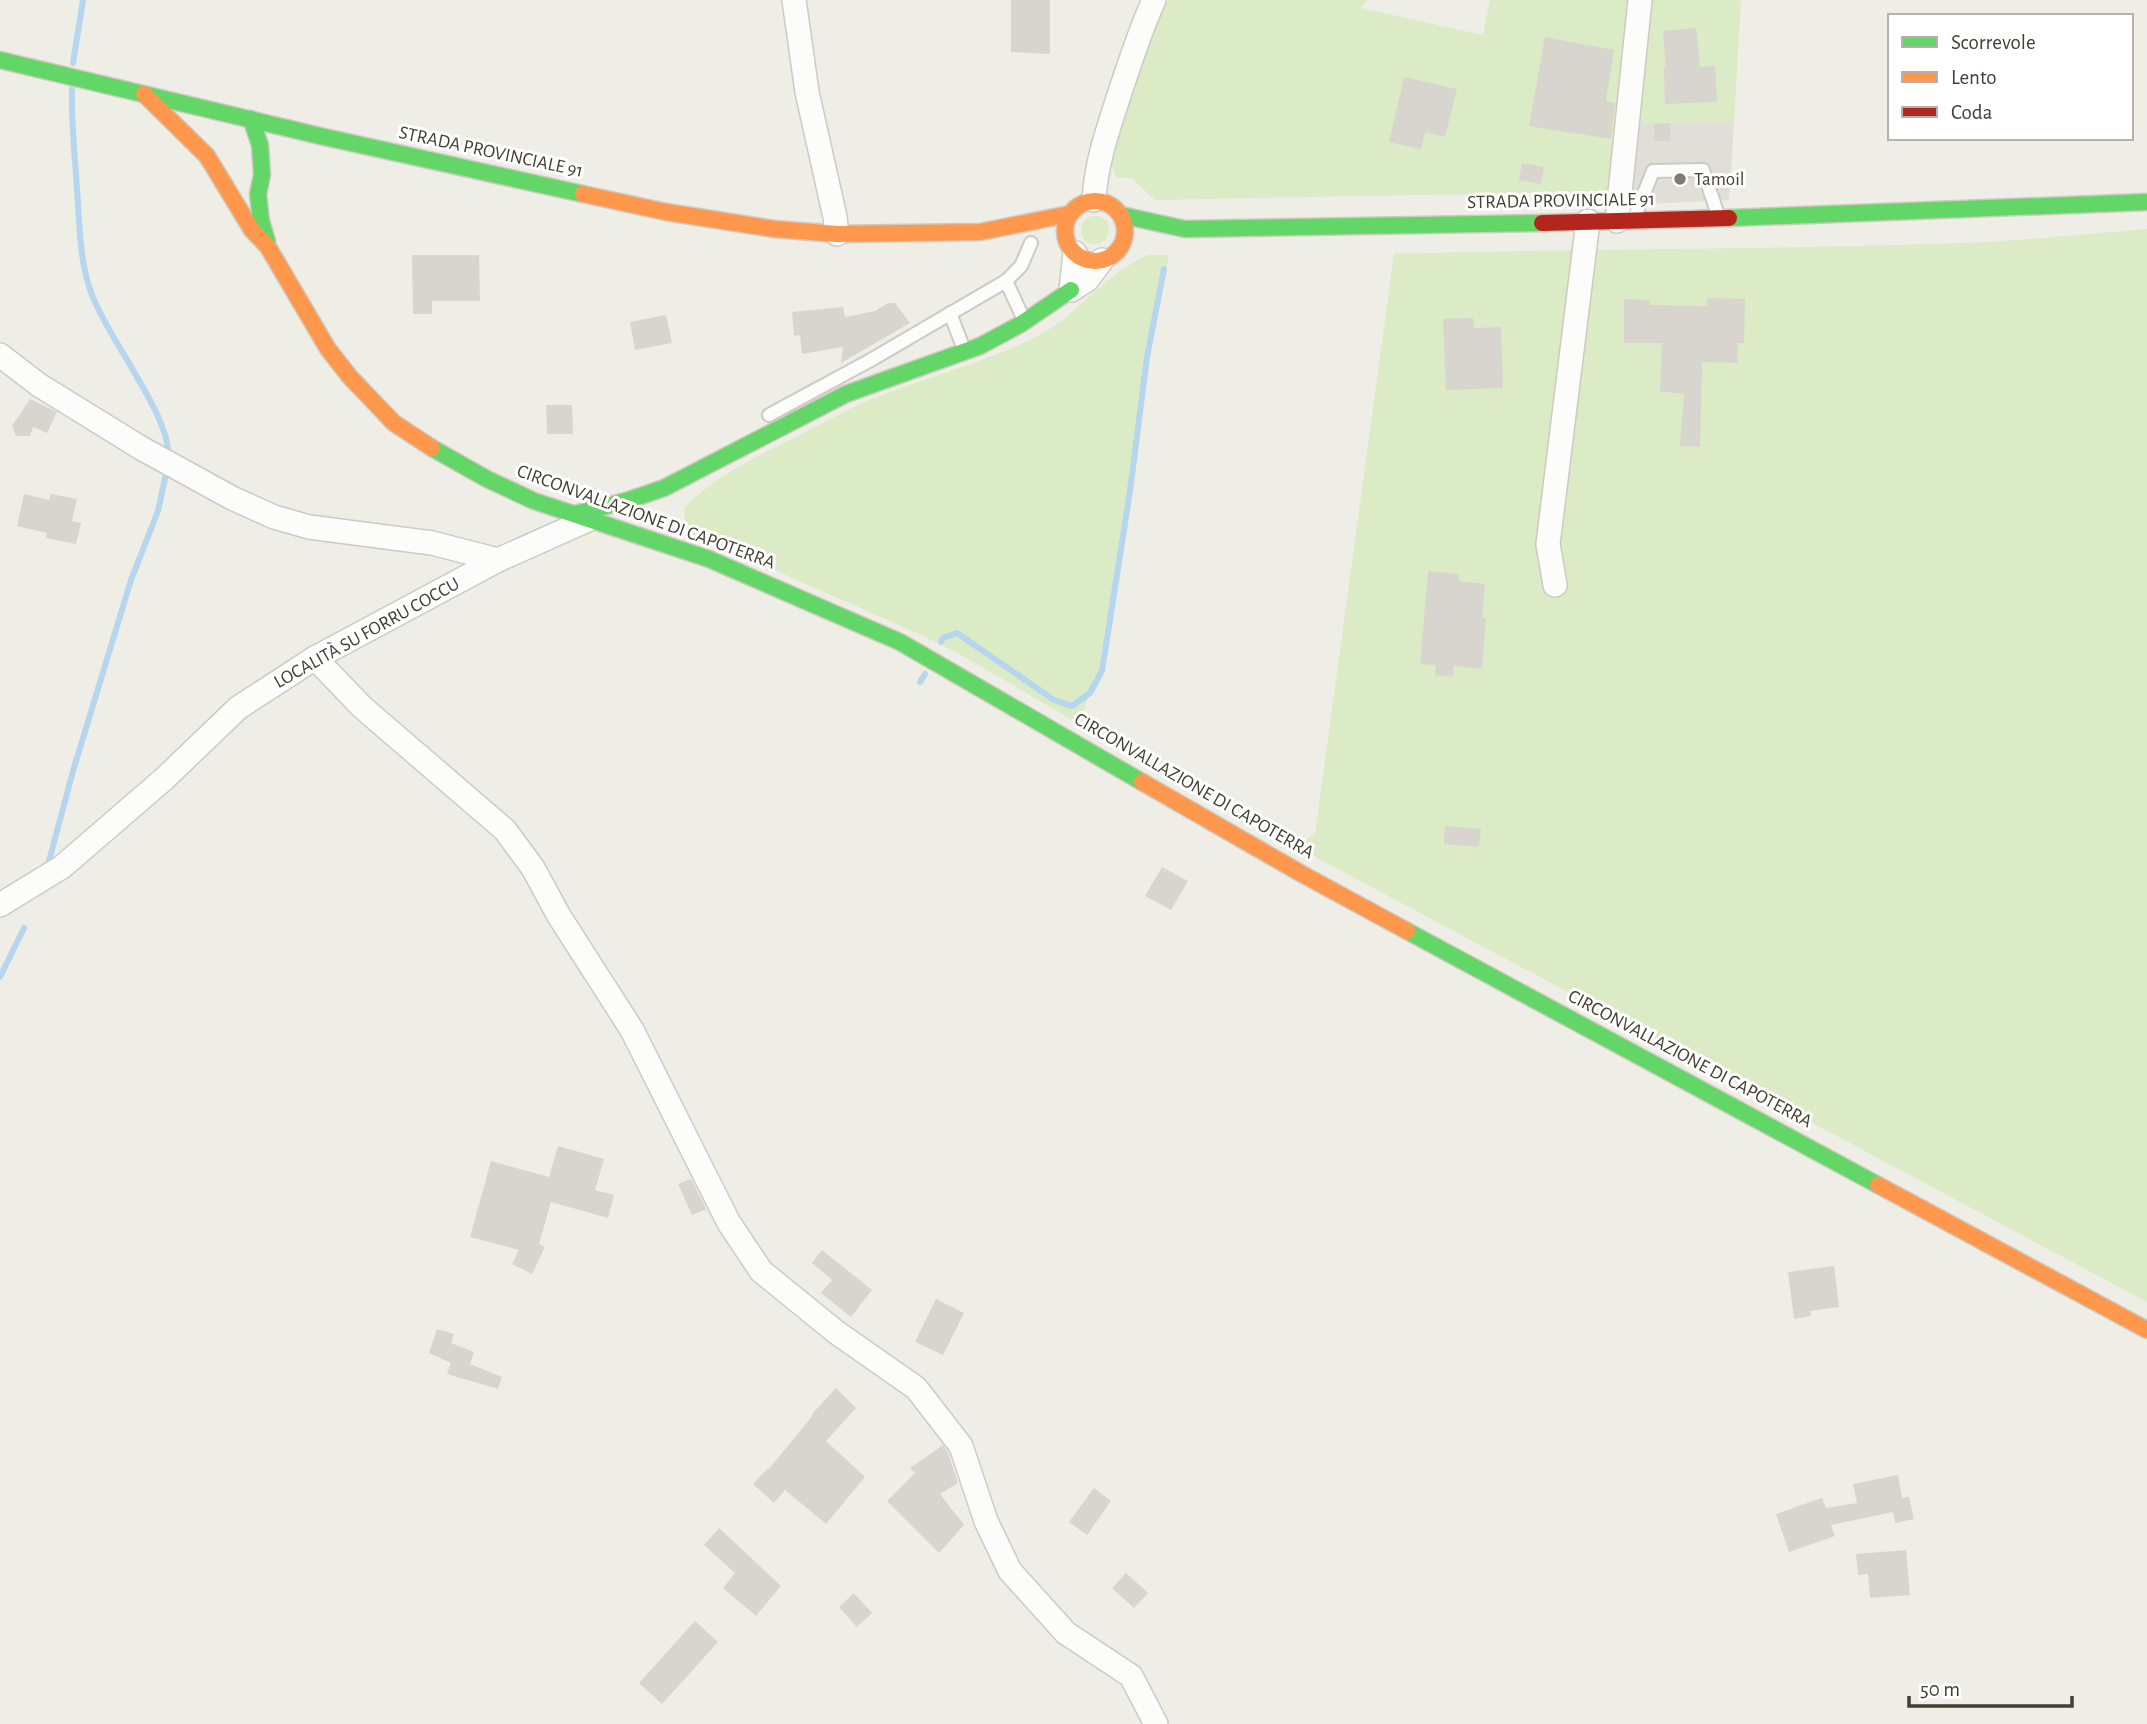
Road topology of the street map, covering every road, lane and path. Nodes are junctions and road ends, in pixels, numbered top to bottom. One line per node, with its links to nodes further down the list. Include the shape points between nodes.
1 (793, 0): 22 (street)
2 (1154, 0): 13 (street, via 1102,148)
3 (1640, 0): 19 (street)
4 (0, 60): 5 (street, STRADA PROVINCIALE 91)
5 (144, 94): 6 (street, STRADA PROVINCIALE 91); 9 (street)
6 (224, 112): 7 (street, STRADA PROVINCIALE 91); 9 (street)
7 (251, 119): 8 (street, STRADA PROVINCIALE 91); 12 (street, via 260,145)
8 (320, 135): 10 (street); 22 (street, STRADA PROVINCIALE 91, via 666,212)
9 (212, 143): 24 (street, via 252,230)
10 (300, 146)
11 (282, 158): 12 (street)
12 (262, 175): 24 (street, via 258,194)
13 (1094, 200): 15 (street); 16 (street, via 1105,202)
14 (2147, 202): 17 (street, STRADA PROVINCIALE 91)
15 (1070, 214): 21 (street); 25 (street)
16 (1121, 215): 20 (street); 26 (street, via 1130,245)
17 (1719, 218): 19 (street, STRADA PROVINCIALE 91); 19 (lane, via 1703,170 1653,171)
18 (1588, 221): 19 (street, STRADA PROVINCIALE 91); 20 (street, STRADA PROVINCIALE 91); 42 (street, via 1548,544)
19 (1625, 221)
20 (1185, 229): 23 (street)
21 (980, 232): 22 (street, STRADA PROVINCIALE 91); 25 (street)
22 (837, 234)
23 (1160, 238)
24 (268, 247): 35 (street, CIRCONVALLAZIONE DI CAPOTERRA, via 328,349 394,424 487,479)
25 (1055, 247): 26 (street, via 1087,260); 27 (lane, via 1021,266); 28 (street)
26 (1102, 260): 28 (street, via 1087,280)
27 (1006, 281): 29 (lane); 30 (lane)
28 (1071, 290): 30 (street)
29 (950, 313): 31 (lane); 33 (lane)
30 (1025, 323): 31 (street)
31 (965, 352): 34 (street, via 849,393)
32 (0, 355): 41 (street, via 39,385 141,448 274,517 309,527 432,543)
33 (756, 422)
34 (679, 475): 36 (street); 37 (street, via 644,495)
35 (542, 503): 37 (street, CIRCONVALLAZIONE DI CAPOTERRA); 39 (street, via 552,524)
36 (664, 507)
37 (582, 517): 39 (street, LOCALITÀ SU FORRU COCCU); 40 (street, CIRCONVALLAZIONE DI CAPOTERRA)
38 (661, 525): 40 (street)
39 (550, 537): 41 (street, LOCALITÀ SU FORRU COCCU)
40 (672, 547): 45 (street, CIRCONVALLAZIONE DI CAPOTERRA, via 900,642 1302,874)
41 (498, 560): 43 (street, LOCALITÀ SU FORRU COCCU)
42 (1555, 585)
43 (315, 658): 44 (street, LOCALITÀ SU FORRU COCCU, via 238,708 62,867); 46 (street, via 362,707 505,830 533,867 632,1030 729,1223 761,1271 836,1332 916,1388 961,1446 986,1521 1010,1571 1066,1633 1131,1676)
44 (0, 905)
45 (2147, 1330)
46 (1156, 1724)

